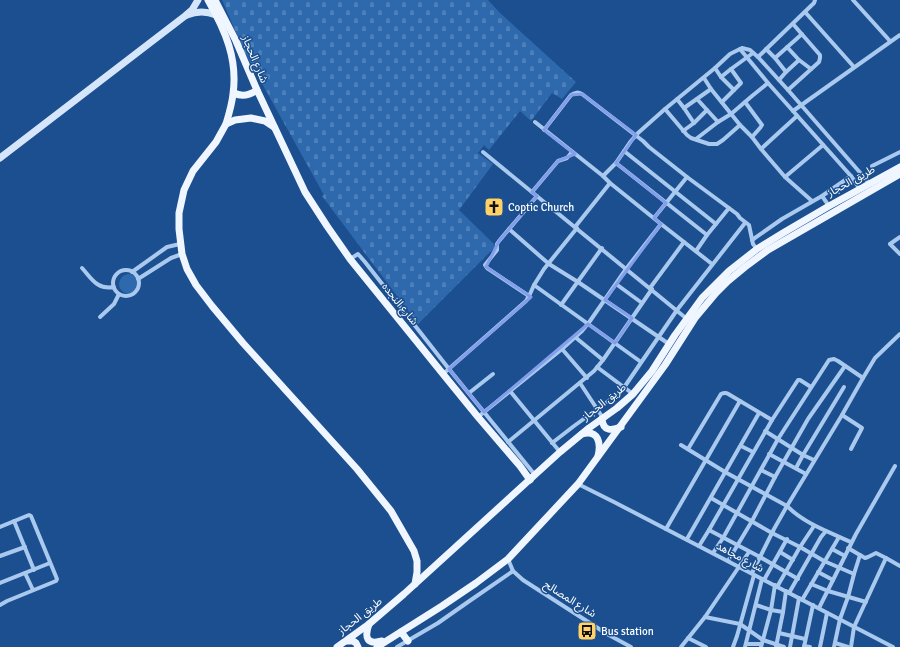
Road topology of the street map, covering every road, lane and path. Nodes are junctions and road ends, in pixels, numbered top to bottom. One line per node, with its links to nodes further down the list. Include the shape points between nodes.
1 (198, 0): 8 (street)
2 (208, 0): 7 (main road, شارع الحجاز)
3 (215, 0): 31 (main road, شارع الحجاز, via 236,40)
4 (816, 0): 6 (street)
5 (853, 0): 12 (street)
6 (805, 12): 9 (street); 21 (street)
7 (216, 15): 8 (street, via 201,12); 34 (main road, شارع الحجاز, via 234,62)
8 (185, 16): 63 (street)
9 (793, 24): 10 (street); 15 (street)
10 (802, 34): 13 (street); 24 (street, via 820,57 819,62)
11 (900, 35): 12 (street)
12 (890, 41): 21 (street)
13 (787, 47): 19 (street); 20 (street)
14 (740, 49): 16 (street, via 748,49); 18 (street); 22 (street, via 730,54)
15 (766, 49): 17 (street); 19 (street)
16 (753, 53): 17 (street); 18 (street)
17 (758, 57): 28 (street)
18 (748, 58): 23 (street); 29 (street)
19 (775, 58): 25 (street)
20 (799, 60): 24 (street); 25 (street)
21 (854, 67): 39 (street)
22 (715, 68): 26 (street); 27 (street)
23 (731, 69): 26 (street); 32 (street, via 741,83)
24 (811, 69): 33 (street)
25 (786, 72): 28 (street)
26 (721, 76): 32 (street)
27 (704, 78): 30 (street); 35 (street)
28 (779, 80): 33 (street)
29 (768, 83): 38 (street); 43 (street)
30 (711, 89): 36 (street); 37 (street)
31 (257, 90): 34 (main road, via 245,95); 51 (main road, شارع الحجاز)
32 (734, 90): 37 (street)
33 (788, 90): 39 (street)
34 (234, 93): 49 (main road, شارع الحجاز)
35 (677, 99): 40 (street); 41 (street)
36 (697, 99): 40 (street); 42 (street)
37 (722, 102): 44 (street)
38 (745, 102): 44 (street); 55 (street, via 762,125)
39 (801, 105): 43 (street); 73 (street)
40 (684, 108): 48 (street)
41 (665, 109): 53 (street); 54 (street)
42 (707, 110): 47 (street); 48 (street)
43 (793, 111): 45 (street)
44 (731, 114): 47 (street); 50 (street)
45 (797, 116): 57 (street); 58 (street)
46 (535, 122): 52 (street)
47 (718, 122): 56 (street)
48 (694, 123): 53 (street)
49 (226, 124): 51 (main road, via 250,118); 93 (main road, شارع الحجاز, via 216,142 193,171 184,190 179,213)
50 (740, 125): 55 (street); 56 (street, via 717,144)
51 (274, 127): 99 (main road, شارع النجده, via 305,192)
52 (544, 130): 54 (street, via 571,95 578,93); 61 (street)
53 (683, 130): 56 (street, via 691,138)
54 (636, 135): 59 (street); 70 (street)
55 (752, 137): 58 (street)
56 (696, 139)
57 (823, 145): 69 (street); 71 (street)
58 (761, 149): 71 (street)
59 (624, 151): 64 (street); 76 (street)
60 (483, 152): 75 (street)
61 (572, 152): 68 (street); 75 (street, via 567,158 558,161)
62 (900, 152): 65 (street)
63 (0, 158)
64 (616, 163): 68 (street); 80 (street)
65 (872, 166)
66 (900, 167): 73 (main road, طريق الحجاز)
67 (900, 174): 152 (main road, طريق الحجاز, via 768,250 728,281 695,318)
68 (603, 176): 72 (street)
69 (851, 176): 74 (street); 78 (street)
70 (687, 177): 76 (street); 82 (street)
71 (785, 177): 79 (street)
72 (610, 183): 83 (street); 87 (street)
73 (870, 184): 74 (main road, طريق الحجاز)
74 (860, 189): 81 (main road, طريق الحجاز)
75 (532, 192): 77 (street)
76 (675, 192): 80 (street); 86 (street)
77 (537, 196): 87 (street); 88 (street)
78 (822, 196): 79 (street); 81 (street)
79 (812, 201): 91 (street, via 782,218)
80 (666, 203): 83 (street); 89 (street)
81 (828, 206): 95 (main road, طريق الحجاز)
82 (729, 208): 84 (street); 86 (street)
83 (654, 218): 85 (street)
84 (745, 223): 91 (street, via 750,229); 101 (street)
85 (661, 224): 92 (street); 103 (street)
86 (716, 224): 89 (street)
87 (576, 228): 94 (street); 100 (street)
88 (509, 229): 100 (street); 112 (street, via 498,242 497,250 485,266)
89 (707, 236): 96 (street)
90 (900, 237): 98 (street, via 890,244)
91 (752, 240): 95 (street)
92 (684, 242): 96 (street); 110 (street)
93 (180, 244): 97 (main road, شارع الحجاز); 104 (street, via 167,247)
94 (602, 248): 103 (street); 106 (street)
95 (756, 250): 119 (main road, طريق الحجاز, via 729,271 702,298)
96 (696, 251): 101 (street)
97 (182, 254): 105 (street); 234 (main road, شارع الحجاز, via 196,285 212,306 357,469 391,511 414,550 417,561)
98 (900, 254)
99 (350, 259): 131 (street, via 358,254); 132 (main road, شارع النجده)
100 (549, 264): 106 (street); 108 (street)
101 (712, 264): 116 (street)
102 (82, 268): 109 (street, via 98,286)
103 (626, 269): 107 (street); 110 (street)
104 (132, 272): 105 (street); 109 (street, via 123,270 116,275)
105 (138, 279): 111 (street, via 136,292 128,296)
106 (578, 282): 113 (street); 115 (street)
107 (616, 284): 113 (street); 114 (street)
108 (534, 285): 112 (street); 115 (street)
109 (114, 287): 111 (street)
110 (651, 289): 114 (street); 116 (street)
111 (120, 294): 117 (street, via 114,304)
112 (529, 296): 131 (street)
113 (605, 300): 118 (street); 120 (street)
114 (642, 303): 118 (street)
115 (561, 305): 120 (street)
116 (677, 310): 119 (street); 122 (street)
117 (100, 317)
118 (632, 318): 122 (street); 124 (street)
119 (687, 319): 125 (main road, طريق الحجاز)
120 (588, 324): 123 (street); 124 (street)
121 (900, 334): 135 (street, via 875,358)
122 (659, 336): 125 (street); 128 (street)
123 (575, 337): 126 (street); 127 (street)
124 (615, 343): 127 (street); 128 (street)
125 (669, 344): 142 (main road, طريق الحجاز)
126 (562, 349): 134 (street); 140 (street)
127 (603, 360): 130 (street)
128 (641, 362): 137 (street)
129 (845, 366): 135 (street); 138 (street, via 834,359 829,360); 160 (street)
130 (597, 367): 134 (street); 137 (street)
131 (449, 369): 132 (street); 141 (street)
132 (443, 374): 148 (main road, شارع النجده)
133 (493, 374): 141 (street)
134 (587, 378): 136 (street)
135 (863, 378): 147 (street)
136 (580, 384): 144 (street); 151 (street)
137 (624, 387): 142 (street); 144 (street)
138 (811, 387): 150 (street, via 798,380); 155 (street)
139 (844, 387): 166 (street)
140 (510, 391): 145 (street); 151 (street)
141 (469, 393): 145 (street)
142 (633, 394): 149 (main road, طريق الحجاز)
143 (740, 401): 146 (street); 161 (street, via 725,393 722,394); 168 (street)
144 (597, 409): 149 (street); 157 (street)
145 (484, 412): 148 (street); 156 (street)
146 (759, 413): 150 (street); 159 (street)
147 (842, 415): 162 (street, via 862,428); 169 (street)
148 (478, 417): 177 (main road, شارع النجده)
149 (603, 418): 152 (main road, via 603,424 609,429); 154 (main road, طريق الحجاز)
150 (772, 420): 153 (street)
151 (534, 421): 156 (street); 157 (street)
152 (621, 426): 167 (main road, طريق الحجاز)
153 (765, 431): 155 (street); 164 (street)
154 (581, 434): 163 (main road, طريق الحجاز); 167 (main road, via 589,433 597,438 600,447)
155 (778, 439): 160 (street); 165 (street)
156 (508, 442): 177 (street)
157 (552, 443): 163 (street)
158 (681, 445): 161 (street)
159 (741, 446): 164 (street); 174 (street)
160 (791, 448): 166 (street); 170 (street)
161 (688, 449): 168 (street)
162 (851, 449)
163 (560, 452): 177 (main road, طريق الحجاز)
164 (753, 452): 178 (street)
165 (769, 454): 170 (street); 173 (street)
166 (803, 455): 169 (street); 172 (street)
167 (597, 458): 179 (main road, طريق الحجاز)
168 (706, 460): 174 (street); 190 (street)
169 (814, 460): 175 (street)
170 (784, 462): 172 (street); 176 (street)
171 (895, 466): 198 (street)
172 (796, 468): 175 (street)
173 (761, 470): 176 (street); 180 (street)
174 (725, 472): 178 (street); 182 (street)
175 (806, 474): 184 (street)
176 (775, 477): 181 (street)
177 (533, 478): 234 (main road, طريق الحجاز)
178 (738, 479): 180 (street); 183 (street)
179 (578, 484): 190 (street, شارع مجاهد); 214 (main road, طريق الحجاز)
180 (751, 486): 181 (street); 185 (street)
181 (766, 495): 184 (street); 187 (street)
182 (711, 498): 183 (street); 197 (street)
183 (723, 505): 185 (street); 191 (street)
184 (787, 506): 189 (street); 193 (street)
185 (737, 513): 187 (street); 195 (street)
186 (14, 521): 188 (street); 201 (street); 218 (street, via 32,516)
187 (752, 522): 193 (street); 200 (street)
188 (0, 526)
189 (814, 526): 192 (street); 202 (street)
190 (666, 529): 197 (street, شارع مجاهد)
191 (709, 530): 195 (street); 199 (street)
192 (826, 531): 194 (street); 208 (street)
193 (772, 533): 196 (street); 212 (street)
194 (839, 537): 198 (street); 204 (street)
195 (723, 538): 200 (street); 207 (street)
196 (787, 539): 202 (street); 206 (street)
197 (687, 540): 199 (street, شارع مجاهد)
198 (851, 542): 203 (street)
199 (698, 546): 207 (street, شارع مجاهد)
200 (737, 546): 205 (street); 216 (street)
201 (25, 547): 210 (street); 223 (street)
202 (800, 547): 208 (street); 215 (street)
203 (848, 548): 209 (street); 211 (street)
204 (832, 549): 211 (street); 217 (street)
205 (749, 552): 212 (street); 221 (street)
206 (780, 552): 215 (street); 219 (street)
207 (713, 553): 216 (street, شارع مجاهد)
208 (812, 553): 217 (street); 231 (street)
209 (860, 555): 213 (street, via 866,558 878,554); 229 (street)
210 (0, 556)
211 (844, 556): 222 (street)
212 (760, 557): 219 (street); 228 (street)
213 (886, 558): 220 (street); 242 (street)
214 (508, 559): 224 (street, شارع المصالح); 256 (main road, طريق الحجاز)
215 (793, 560): 225 (street)
216 (728, 561): 221 (street, شارع مجاهد)
217 (824, 561): 222 (street); 226 (street)
218 (50, 563): 223 (street); 237 (street, via 57,580)
219 (773, 565): 225 (street); 230 (street)
220 (900, 566)
221 (739, 567): 228 (street, شارع مجاهد); 250 (street)
222 (839, 568): 229 (street); 232 (street)
223 (34, 570): 227 (street)
224 (513, 571): 263 (street); 273 (street, شارع المصالح, via 533,587)
225 (785, 572): 231 (street); 236 (street)
226 (818, 572): 232 (street); 235 (street)
227 (24, 573): 233 (street); 237 (street)
228 (753, 574): 230 (street, شارع مجاهد); 253 (street)
229 (854, 574): 240 (street)
230 (763, 579): 236 (street, شارع مجاهد); 244 (street)
231 (798, 579): 239 (street)
232 (833, 580): 238 (street)
233 (0, 583)
234 (415, 584): 252 (main road, طريق الحجاز)
235 (811, 584): 238 (street); 241 (street)
236 (776, 586): 239 (street, شارع مجاهد); 247 (street)
237 (33, 590): 243 (street)
238 (828, 591): 240 (street); 246 (street)
239 (787, 592): 241 (street, شارع مجاهد); 248 (street)
240 (848, 597): 242 (street); 251 (street)
241 (801, 599): 245 (street, شارع مجاهد); 258 (street)
242 (866, 602): 254 (street)
243 (0, 605)
244 (756, 605): 247 (street); 255 (street)
245 (813, 605): 246 (street, شارع مجاهد); 260 (street)
246 (819, 608): 249 (street, شارع مجاهد)
247 (771, 610): 248 (street); 264 (street)
248 (783, 612): 257 (street)
249 (827, 613): 251 (street, شارع مجاهد); 280 (street)
250 (705, 617): 253 (street); 259 (street)
251 (840, 619): 254 (street, شارع مجاهد); 265 (street)
252 (369, 624): 261 (main road, via 366,632 368,639 375,643); 262 (main road, طريق الحجاز)
253 (740, 624): 255 (street); 276 (street)
254 (854, 627): 282 (street); 283 (street, شارع مجاهد)
255 (749, 630): 264 (street); 266 (street)
256 (401, 632): 261 (main road, طريق الحجاز); 263 (main road)
257 (779, 633): 258 (street); 267 (street)
258 (792, 636): 260 (street); 278 (street)
259 (688, 638): 274 (street); 275 (street)
260 (806, 639): 268 (street)
261 (388, 640): 271 (main road, طريق الحجاز)
262 (346, 641): 269 (main road, طريق الحجاز); 270 (main road, via 353,641)
263 (405, 644): 272 (street)
264 (762, 644): 266 (street); 267 (street)
265 (834, 645): 281 (street)
266 (746, 646)
267 (776, 646): 277 (street)
268 (804, 646): 279 (street)
269 (337, 647)
270 (358, 647)
271 (377, 647)
272 (397, 647)
273 (630, 647)
274 (681, 647)
275 (706, 647)
276 (733, 647)
277 (784, 647)
278 (790, 647)
279 (810, 647)
280 (820, 647)
281 (848, 647)
282 (851, 647)
283 (893, 647)

